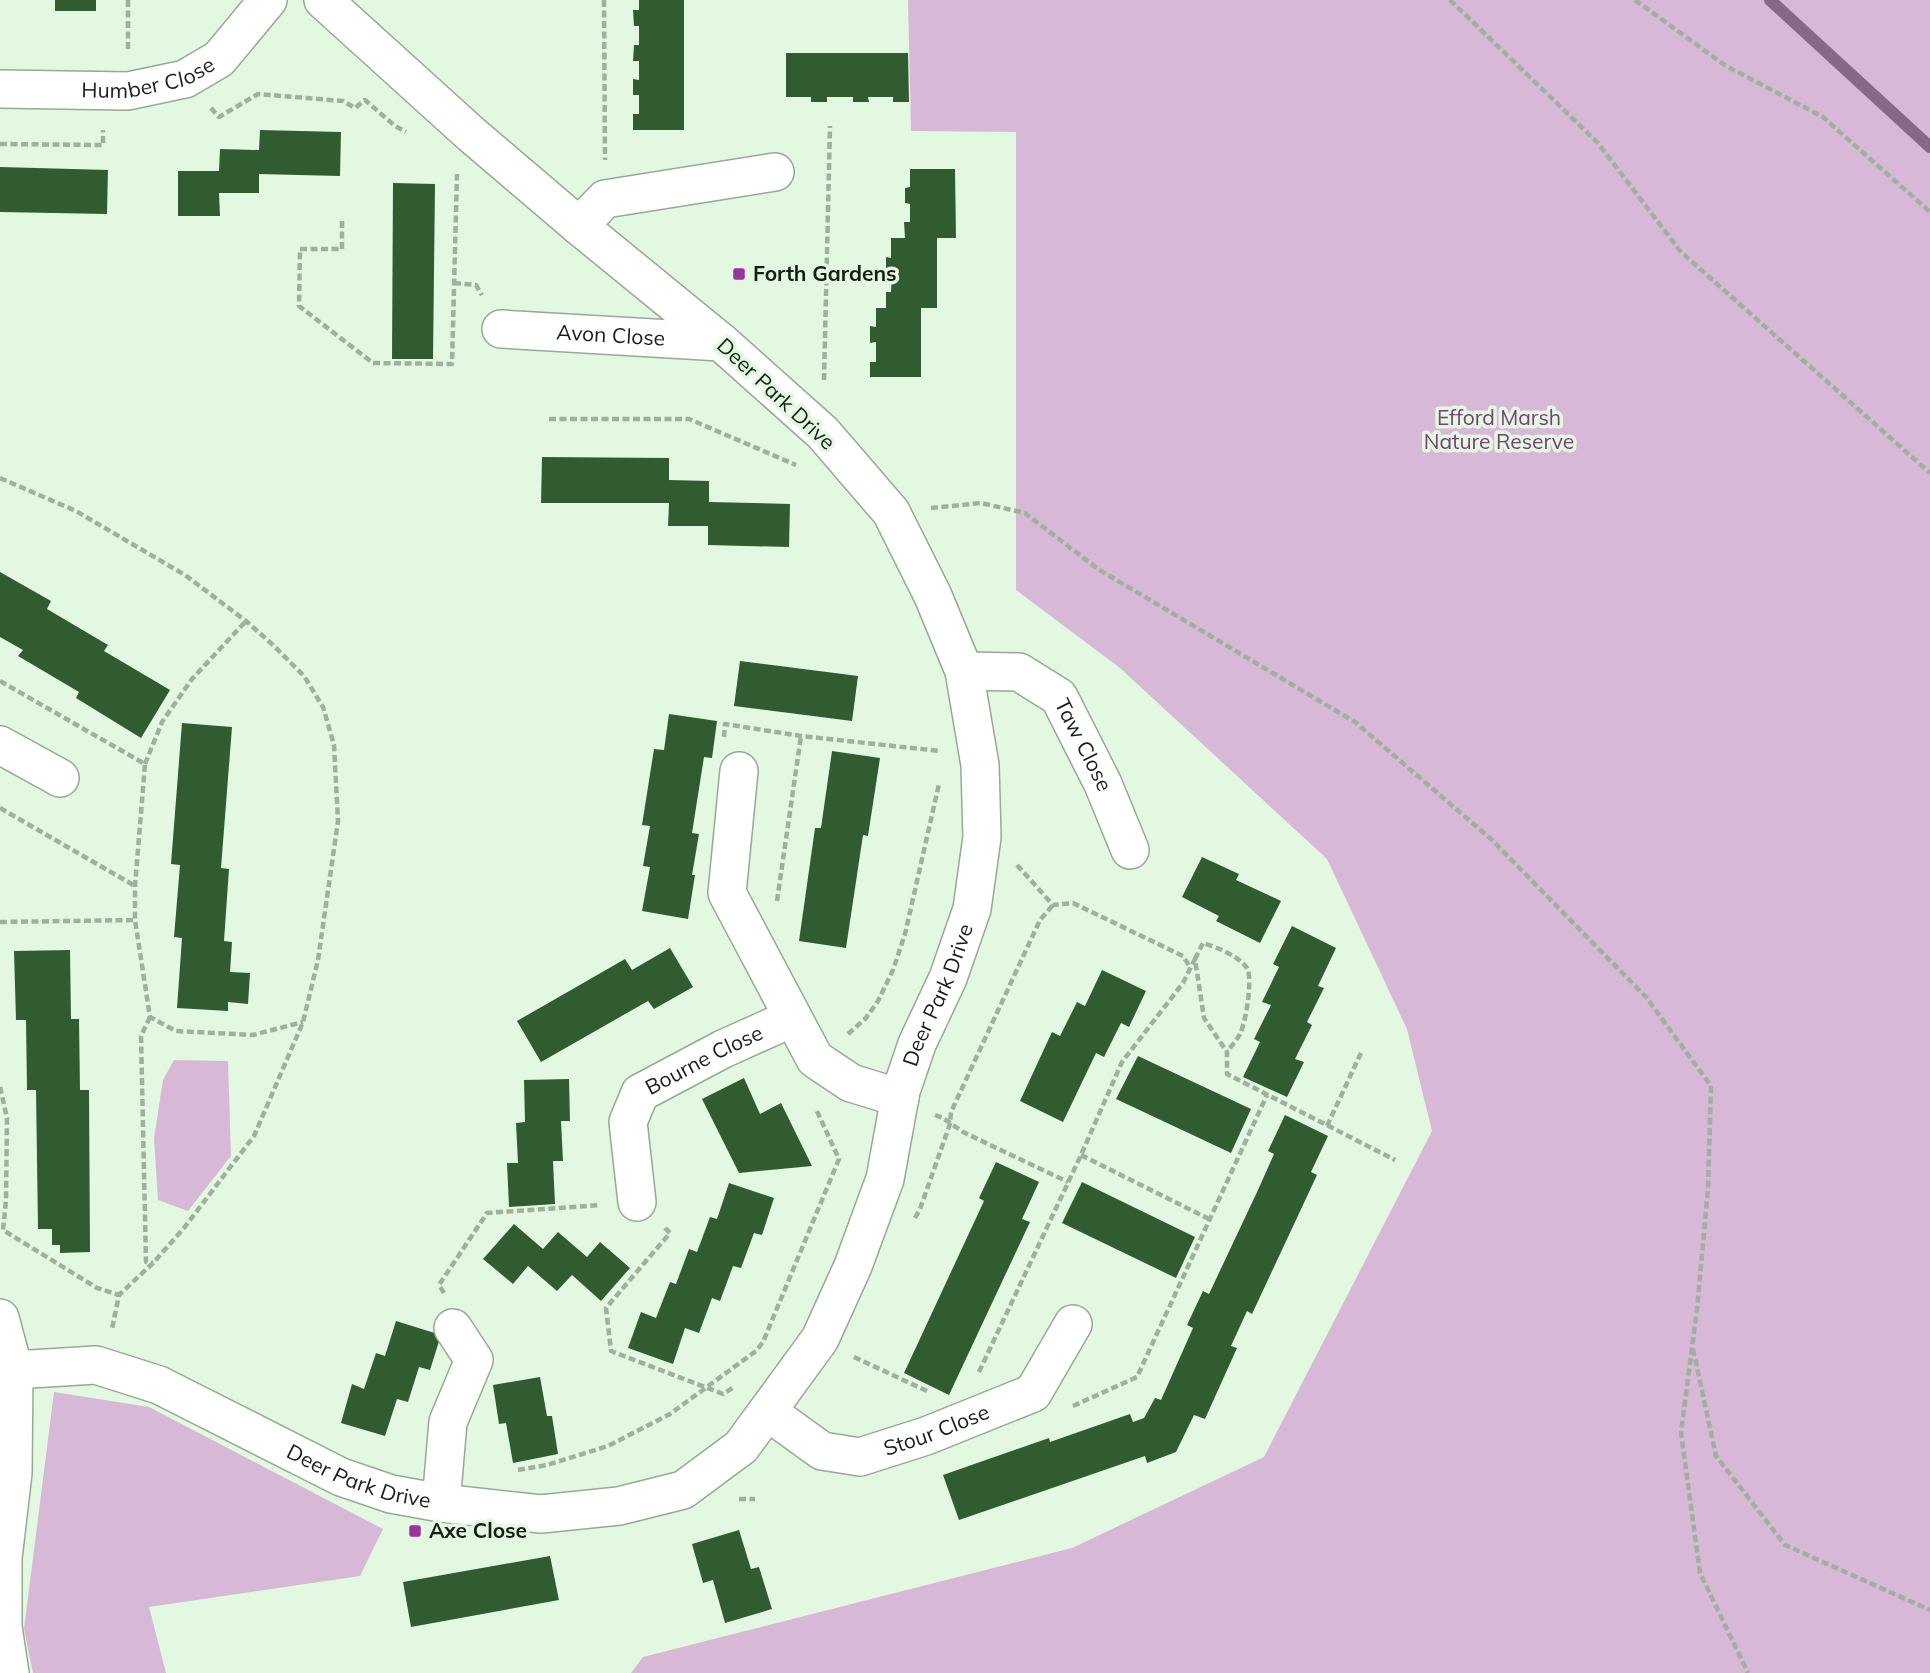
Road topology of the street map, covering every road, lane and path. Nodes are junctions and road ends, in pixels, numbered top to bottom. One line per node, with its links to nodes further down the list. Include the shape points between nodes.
1 (128, 0): 9 (path)
2 (268, 0): 7 (street, Humber Close, via 219,59)
3 (323, 0): 11 (street, Deer Park Drive)
4 (604, 0): 15 (path)
5 (1450, 0): 24 (path, via 1597,142 1681,252)
6 (1635, 0): 16 (path, via 1726,66 1823,117)
7 (185, 79): 9 (street, Humber Close); 12 (path, via 219,117 258,94 343,101 355,108 365,100)
8 (0, 89): 9 (street, Humber Close)
9 (116, 91): 13 (path, via 103,145)
10 (830, 126): 22 (path)
11 (471, 134): 17 (path, via 457,163 452,364 373,363 299,306 300,249 342,249); 18 (street, Deer Park Drive)
12 (416, 138)
13 (0, 144)
14 (775, 172): 15 (street)
15 (605, 199): 18 (street)
16 (1930, 212)
17 (342, 221)
18 (579, 226): 20 (street, Deer Park Drive)
19 (500, 329): 20 (street, Avon Close)
20 (720, 342): 22 (street, Deer Park Drive)
21 (549, 419): 23 (path, via 689,419)
22 (823, 433): 26 (street, Deer Park Drive)
23 (798, 466)
24 (1930, 473)
25 (0, 478): 27 (path, via 87,517 185,575)
26 (891, 512): 28 (street, Deer Park Drive); 70 (path, via 981,503 1025,513 1098,569 1354,722 1491,839 1646,997 1712,1086 1708,1189)
27 (246, 621): 32 (path, via 169,711); 48 (path, via 304,676 323,707 334,745 338,821 318,960)
28 (964, 671): 31 (street, Deer Park Drive); 38 (street, Taw Close, via 1019,672 1059,697)
29 (0, 681): 32 (path)
30 (0, 745): 34 (street)
31 (979, 756): 37 (street, Deer Park Drive); 43 (path, via 801,736 773,929)
32 (145, 764): 39 (path)
33 (739, 771): 43 (street, via 727,893)
34 (61, 778)
35 (940, 779): 51 (path, via 893,970 866,1018)
36 (0, 808): 39 (path)
37 (981, 814): 40 (path, via 1005,852); 54 (street, Deer Park Drive, via 972,909)
38 (1130, 850)
39 (135, 886): 41 (path)
40 (1053, 905): 45 (path, via 1073,903 1183,956); 56 (path, via 1040,920 989,1027 951,1112)
41 (135, 920): 42 (path); 46 (path)
42 (0, 922)
43 (748, 934): 47 (street)
44 (1195, 959): 45 (path); 49 (path, via 1204,1018); 49 (path, via 1203,943 1221,948 1246,966 1247,1008 1241,1033)
45 (1190, 967): 58 (path, via 1183,983 1122,1062)
46 (150, 1017): 48 (path, via 176,1031 253,1035); 64 (path, via 141,1036 146,1262)
47 (792, 1018): 51 (street); 61 (street, Bourne Close, via 640,1093 628,1122)
48 (303, 1022): 64 (path, via 254,1136)
49 (1227, 1052): 53 (path, via 1227,1074)
50 (1361, 1053): 57 (path)
51 (815, 1059): 54 (street, via 851,1083); 75 (path, via 805,1083 839,1159 763,1342)
52 (0, 1087): 65 (path, via 7,1118 3,1230 97,1288)
53 (1267, 1095): 57 (path); 62 (path)
54 (900, 1098): 69 (street, Deer Park Drive, via 885,1179)
55 (943, 1118): 56 (path)
56 (950, 1124): 60 (path); 63 (path)
57 (1326, 1126): 59 (path)
58 (1081, 1155): 60 (path); 62 (path)
59 (1395, 1160)
60 (1068, 1182): 74 (path)
61 (637, 1202): 68 (path, via 487,1213 439,1285 457,1317); 75 (path, via 670,1233 606,1308 611,1351)
62 (1209, 1219): 76 (path, via 1137,1377 1049,1416)
63 (914, 1221)
64 (153, 1263): 65 (path)
65 (119, 1294): 71 (path, via 111,1336)
66 (0, 1318): 72 (street)
67 (1073, 1324): 76 (street)
68 (453, 1328): 80 (street, via 474,1360 448,1422)
69 (820, 1339): 77 (path); 78 (street, Deer Park Drive)
70 (1692, 1345): 81 (path, via 1716,1455 1785,1545); 83 (path, via 1681,1433 1700,1573)
71 (96, 1365): 72 (street, Deer Park Drive); 80 (street, Deer Park Drive, via 159,1385 341,1477 391,1494)
72 (14, 1370): 82 (street, via 13,1473 3,1558 3,1627)
73 (744, 1380): 75 (path, via 723,1394)
74 (975, 1382)
75 (707, 1388): 79 (path, via 670,1414 608,1446)
76 (1033, 1393): 78 (street, Stour Close, via 860,1457 822,1451)
77 (937, 1396)
78 (768, 1412): 80 (street, Deer Park Drive, via 741,1447 682,1490 619,1506 541,1514)
79 (511, 1472)
80 (441, 1503)
81 (1930, 1610)
82 (10, 1673)
83 (1748, 1673)

